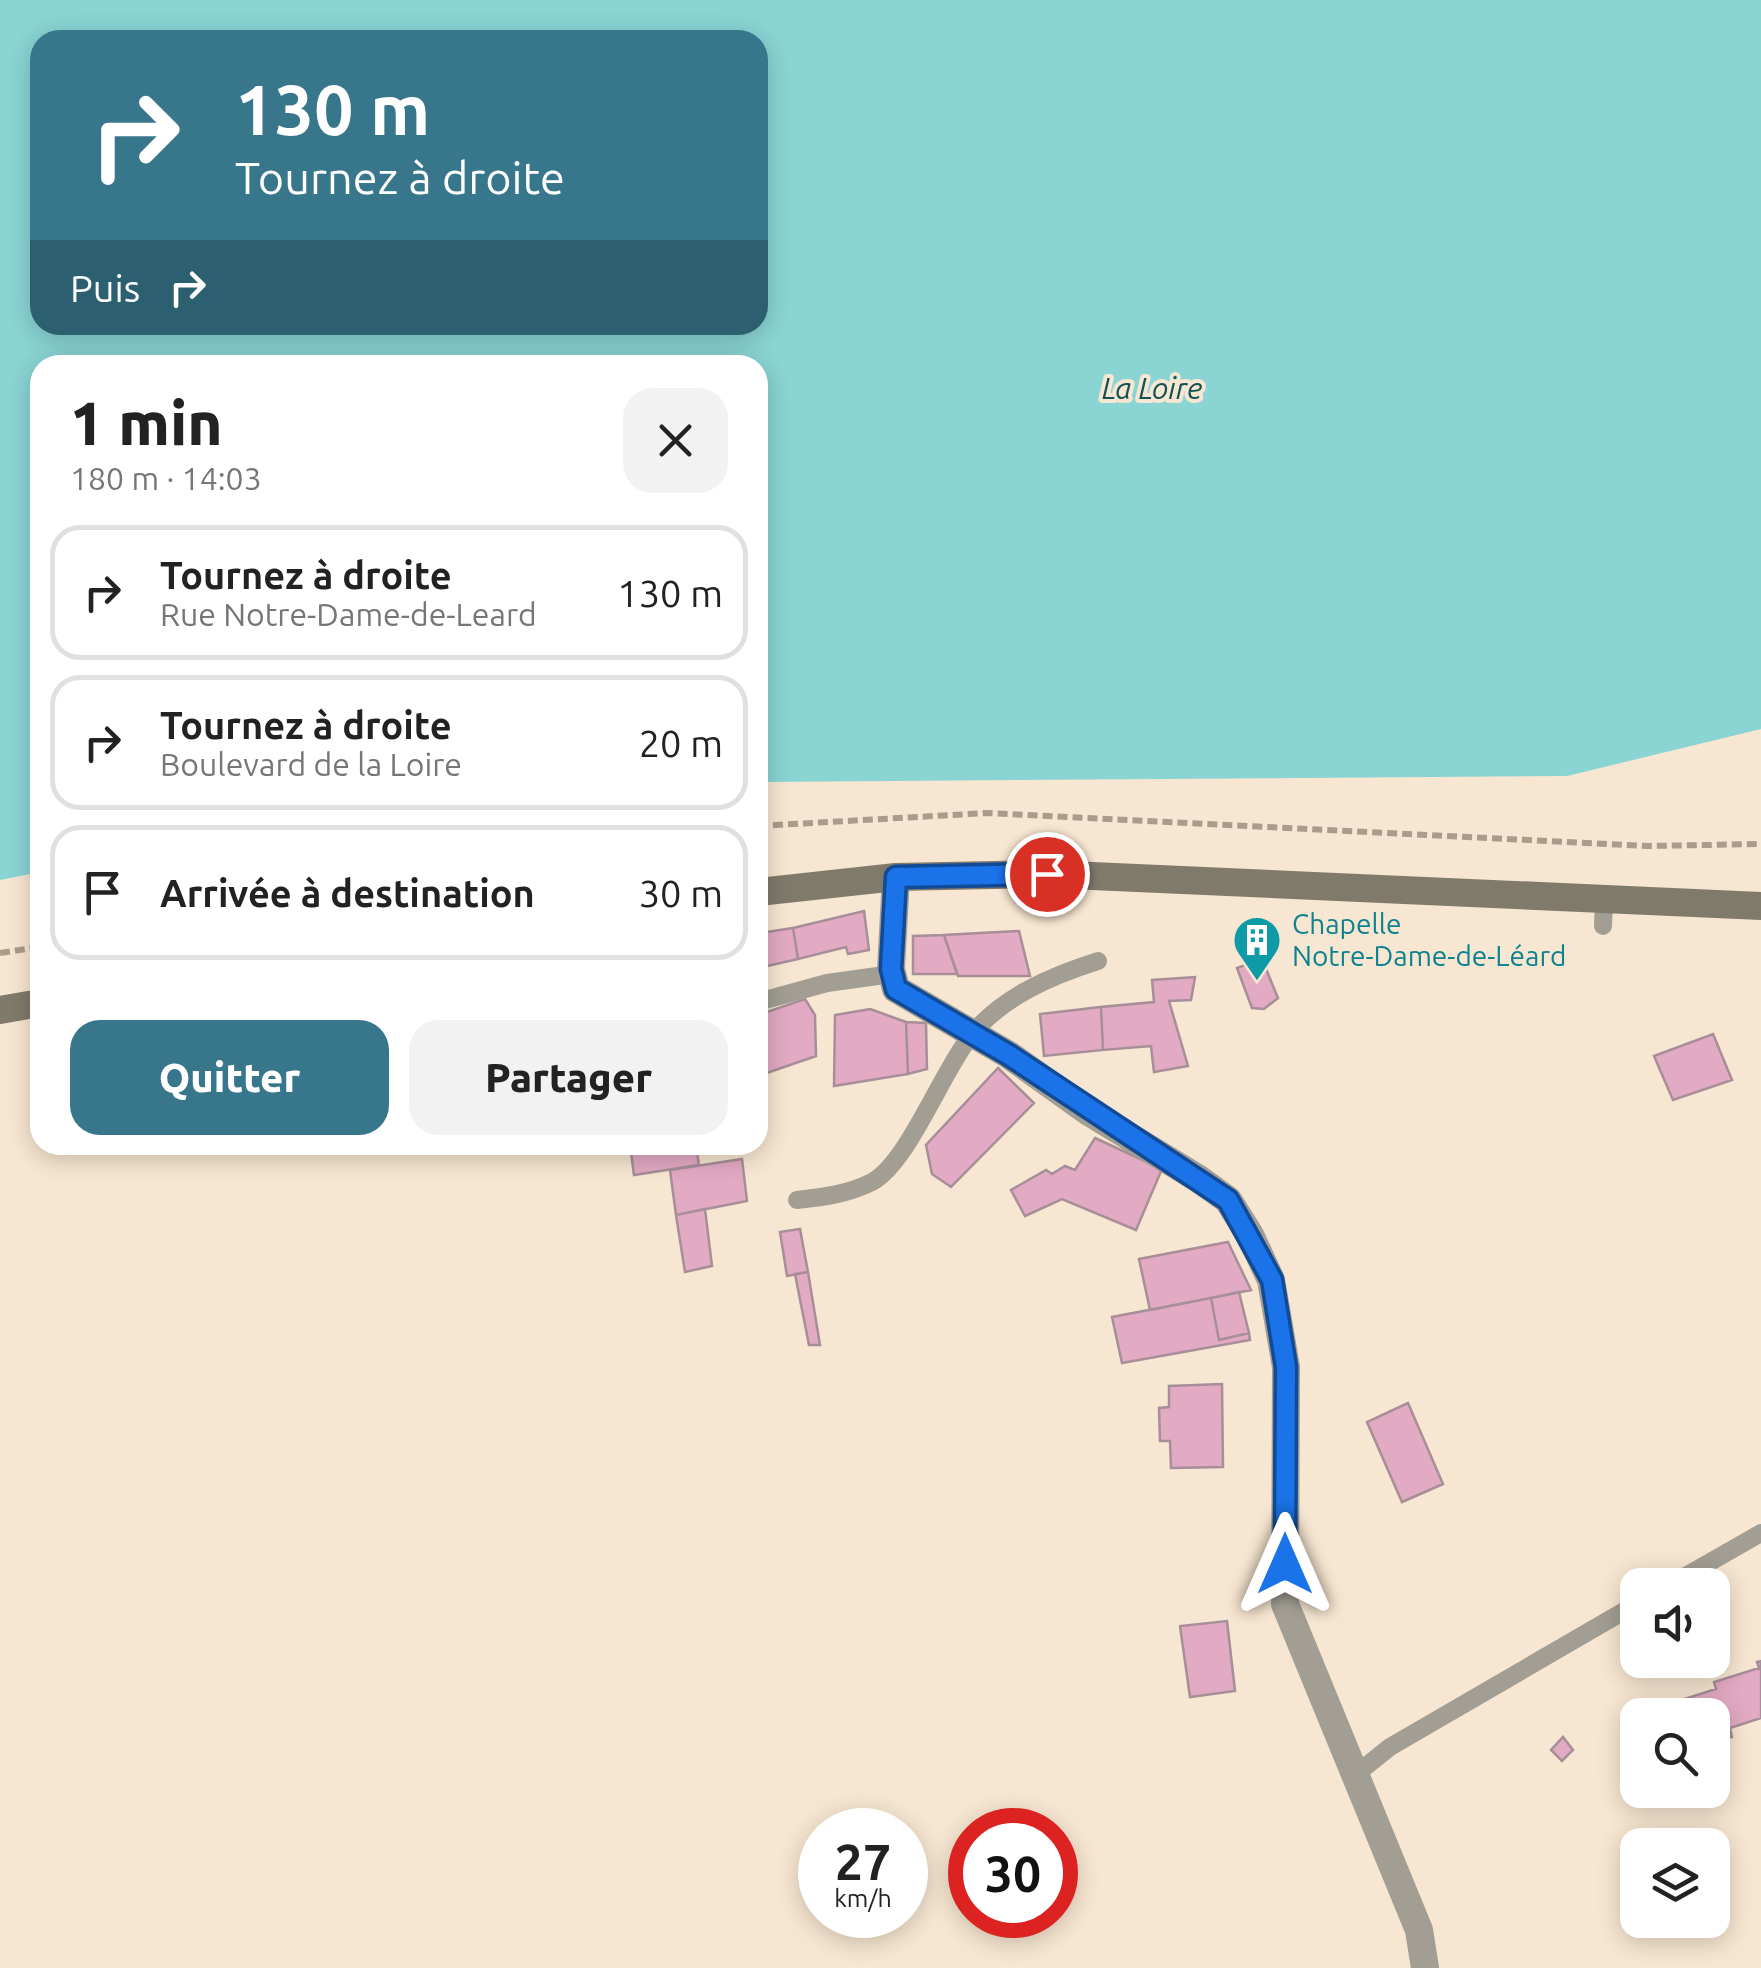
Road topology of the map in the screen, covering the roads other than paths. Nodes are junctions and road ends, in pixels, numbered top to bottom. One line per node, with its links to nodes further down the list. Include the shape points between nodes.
1 (896, 877): 2 (main road); 3 (main road, via 1047,874 1604,913); 5 (street)
2 (768, 891)
3 (1761, 906)
4 (1098, 961): 9 (lane, via 1051,976)
5 (892, 974): 6 (lane); 9 (street, via 896,989)
6 (768, 999)
7 (30, 1005): 8 (main road)
8 (0, 1010)
9 (972, 1034): 10 (lane, via 876,1180 836,1196); 14 (street, via 1199,1179 1228,1200 1250,1235 1272,1280 1286,1367 1285,1604)
10 (797, 1200)
11 (1761, 1533): 12 (lane)
12 (1700, 1568)
13 (1620, 1613): 14 (lane)
14 (1355, 1774): 15 (street, via 1419,1930)
15 (1425, 1968)

